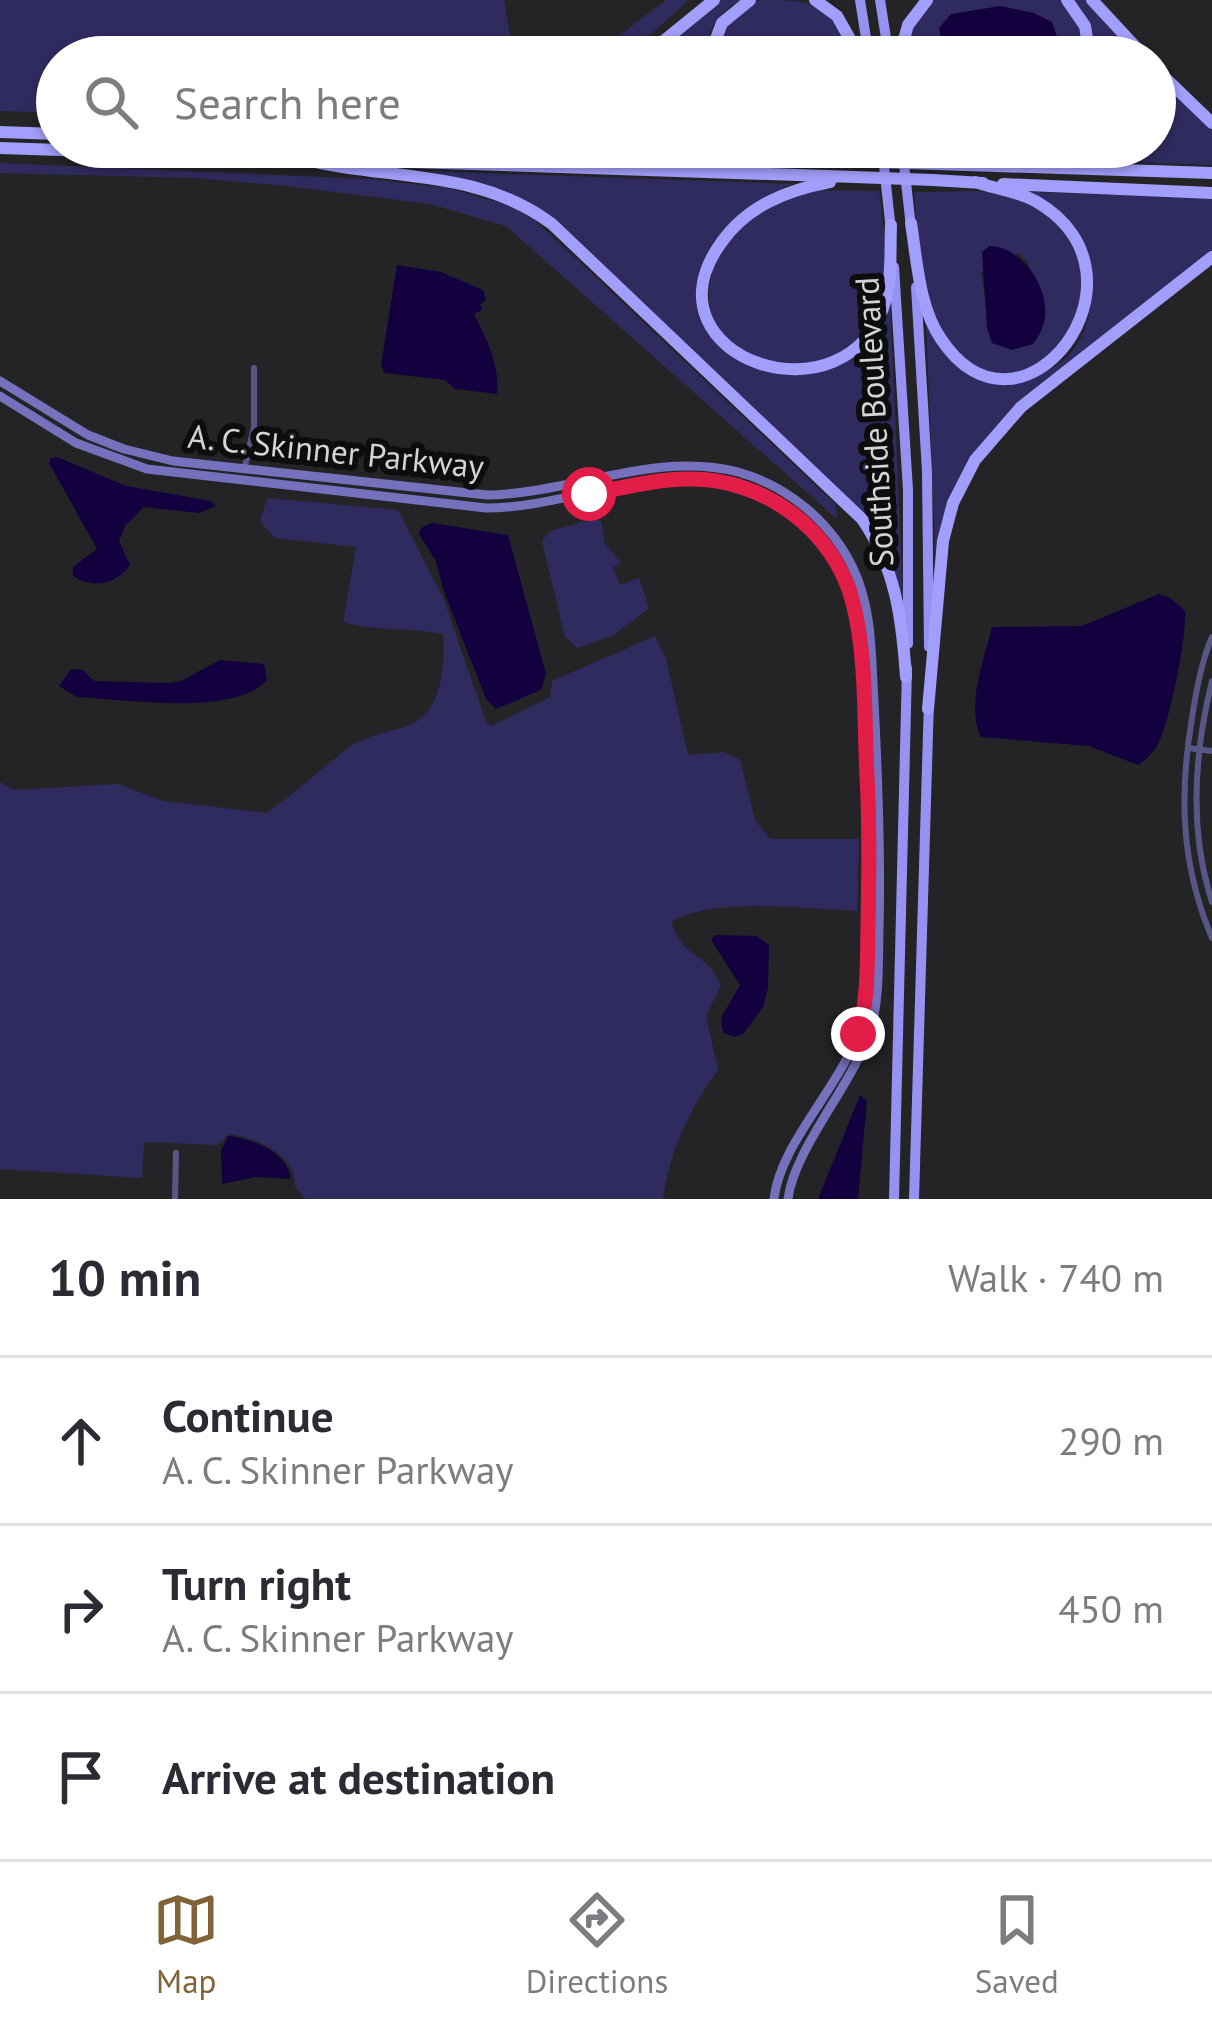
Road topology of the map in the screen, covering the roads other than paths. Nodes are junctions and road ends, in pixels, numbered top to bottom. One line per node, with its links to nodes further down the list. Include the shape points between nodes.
1 (714, 0): 9 (highway)
2 (750, 0): 10 (highway)
3 (815, 0): 11 (highway)
4 (860, 0): 12 (highway)
5 (880, 0): 13 (highway)
6 (927, 0): 14 (highway)
7 (1067, 0): 15 (highway)
8 (1092, 0): 16 (highway)
9 (670, 36)
10 (717, 36)
11 (851, 36)
12 (863, 36)
13 (886, 36)
14 (905, 36)
15 (1087, 36)
16 (1125, 36)
17 (1176, 88): 18 (highway)
18 (1212, 123)
19 (0, 132): 20 (highway)
20 (36, 133)
21 (0, 148): 22 (highway)
22 (36, 149)
23 (336, 168): 41 (highway, via 470,184 518,201 551,224 862,519 896,590)
24 (591, 168): 29 (highway)
25 (884, 168): 33 (highway, Southside Boulevard)
26 (904, 168): 32 (highway, Southside Boulevard)
27 (1059, 168): 28 (highway)
28 (1212, 173)
29 (855, 177): 30 (highway, bridge); 33 (highway, via 781,194 723,239 703,294 719,338 778,370 815,367 848,352 886,299)
30 (975, 182): 31 (highway); 32 (highway, via 1044,207 1080,252 1081,320 1050,364 998,377 954,356 928,312)
31 (1212, 193)
32 (910, 223): 43 (highway, Southside Boulevard, via 926,434)
33 (891, 225): 41 (highway, Southside Boulevard, via 908,490)
34 (1212, 257): 43 (highway, via 1021,407 975,460 943,542)
35 (254, 368): 38 (street)
36 (0, 381): 38 (main road, A. C. Skinner Parkway, via 112,445)
37 (0, 396): 39 (main road, A. C. Skinner Parkway, via 100,454 197,477 486,508 673,479 730,483 796,516)
38 (244, 470): 39 (main road, A. C. Skinner Parkway, via 500,495 674,466 724,469 803,506 830,532)
39 (852, 579): 53 (main road, A. C. Skinner Parkway, via 870,821 866,997 853,1045 782,1170); 54 (main road, A. C. Skinner Parkway, via 870,634 881,825 876,1002 863,1049)
40 (1212, 637): 44 (street)
41 (906, 677): 55 (highway, Southside Boulevard)
42 (1212, 681): 45 (street)
43 (928, 709): 56 (highway, Southside Boulevard)
44 (1189, 736): 45 (street); 46 (street)
45 (1207, 738): 47 (street)
46 (1188, 748): 47 (street); 50 (street, via 1186,851)
47 (1201, 750): 48 (street); 49 (street, via 1198,850)
48 (1212, 751)
49 (1212, 902)
50 (1211, 934)
51 (176, 1153): 52 (street)
52 (175, 1199)
53 (774, 1199)
54 (788, 1199)
55 (894, 1199)
56 (914, 1199)

